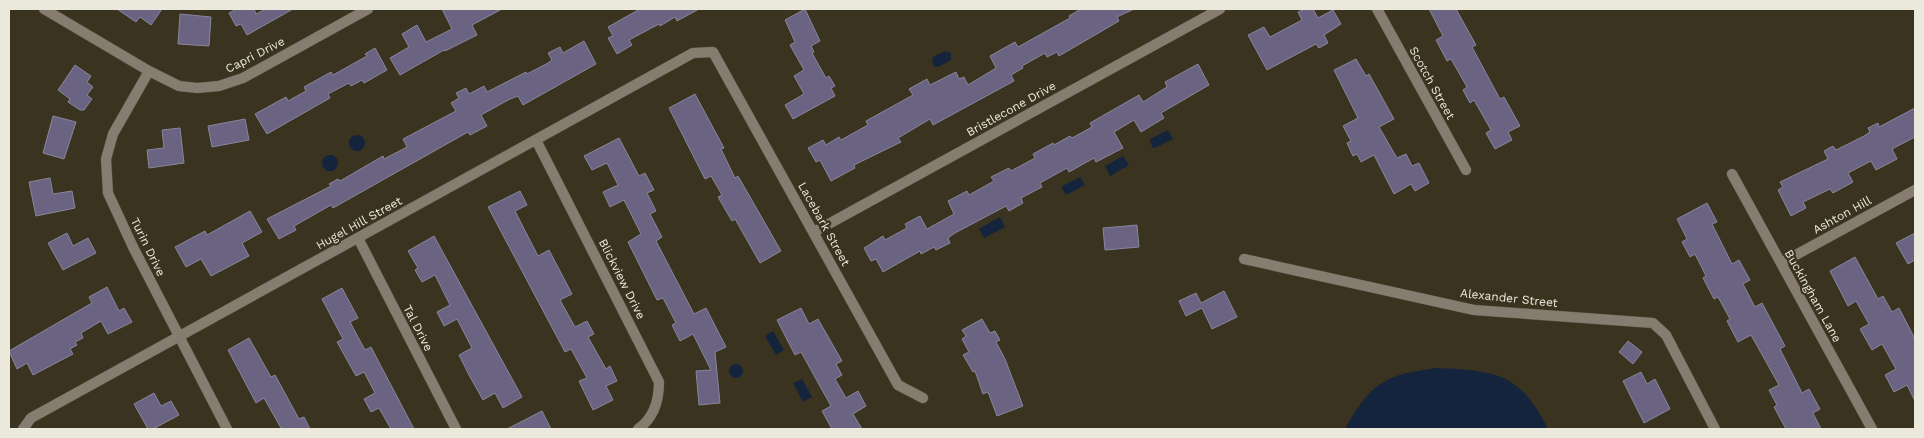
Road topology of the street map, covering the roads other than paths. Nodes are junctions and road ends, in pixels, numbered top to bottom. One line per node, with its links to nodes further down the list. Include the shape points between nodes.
1 (44, 9): 6 (street, Capri Drive)
2 (368, 9): 6 (street, Capri Drive, via 243,78 219,86 178,86)
3 (1220, 9): 11 (street, Bristlecone Drive)
4 (1377, 9): 8 (street, Scotch Street)
5 (713, 52): 7 (street, Hugel Hill Street, via 693,53); 11 (street, Lacebark Street)
6 (149, 71): 15 (street, Turin Drive, via 113,134 106,159 108,193)
7 (536, 140): 12 (street, Hugel Hill Street); 20 (street, Blickview Drive, via 659,382 659,400 652,414)
8 (1466, 170)
9 (1732, 174): 14 (street, Buckingham Lane)
10 (1915, 190): 14 (street, Ashton Hill)
11 (814, 232): 16 (street, Lacebark Street, via 898,385)
12 (358, 238): 15 (street, Hugel Hill Street); 19 (street, Tal Drive)
13 (1244, 259): 21 (street, Alexander Street, via 1474,310 1653,323 1666,335)
14 (1781, 263): 22 (street, Buckingham Lane)
15 (179, 336): 17 (street, Hugel Hill Street, via 31,418); 18 (street, Turin Drive)
16 (922, 398)
17 (23, 429)
18 (227, 429)
19 (456, 429)
20 (638, 429)
21 (1715, 429)
22 (1872, 429)

